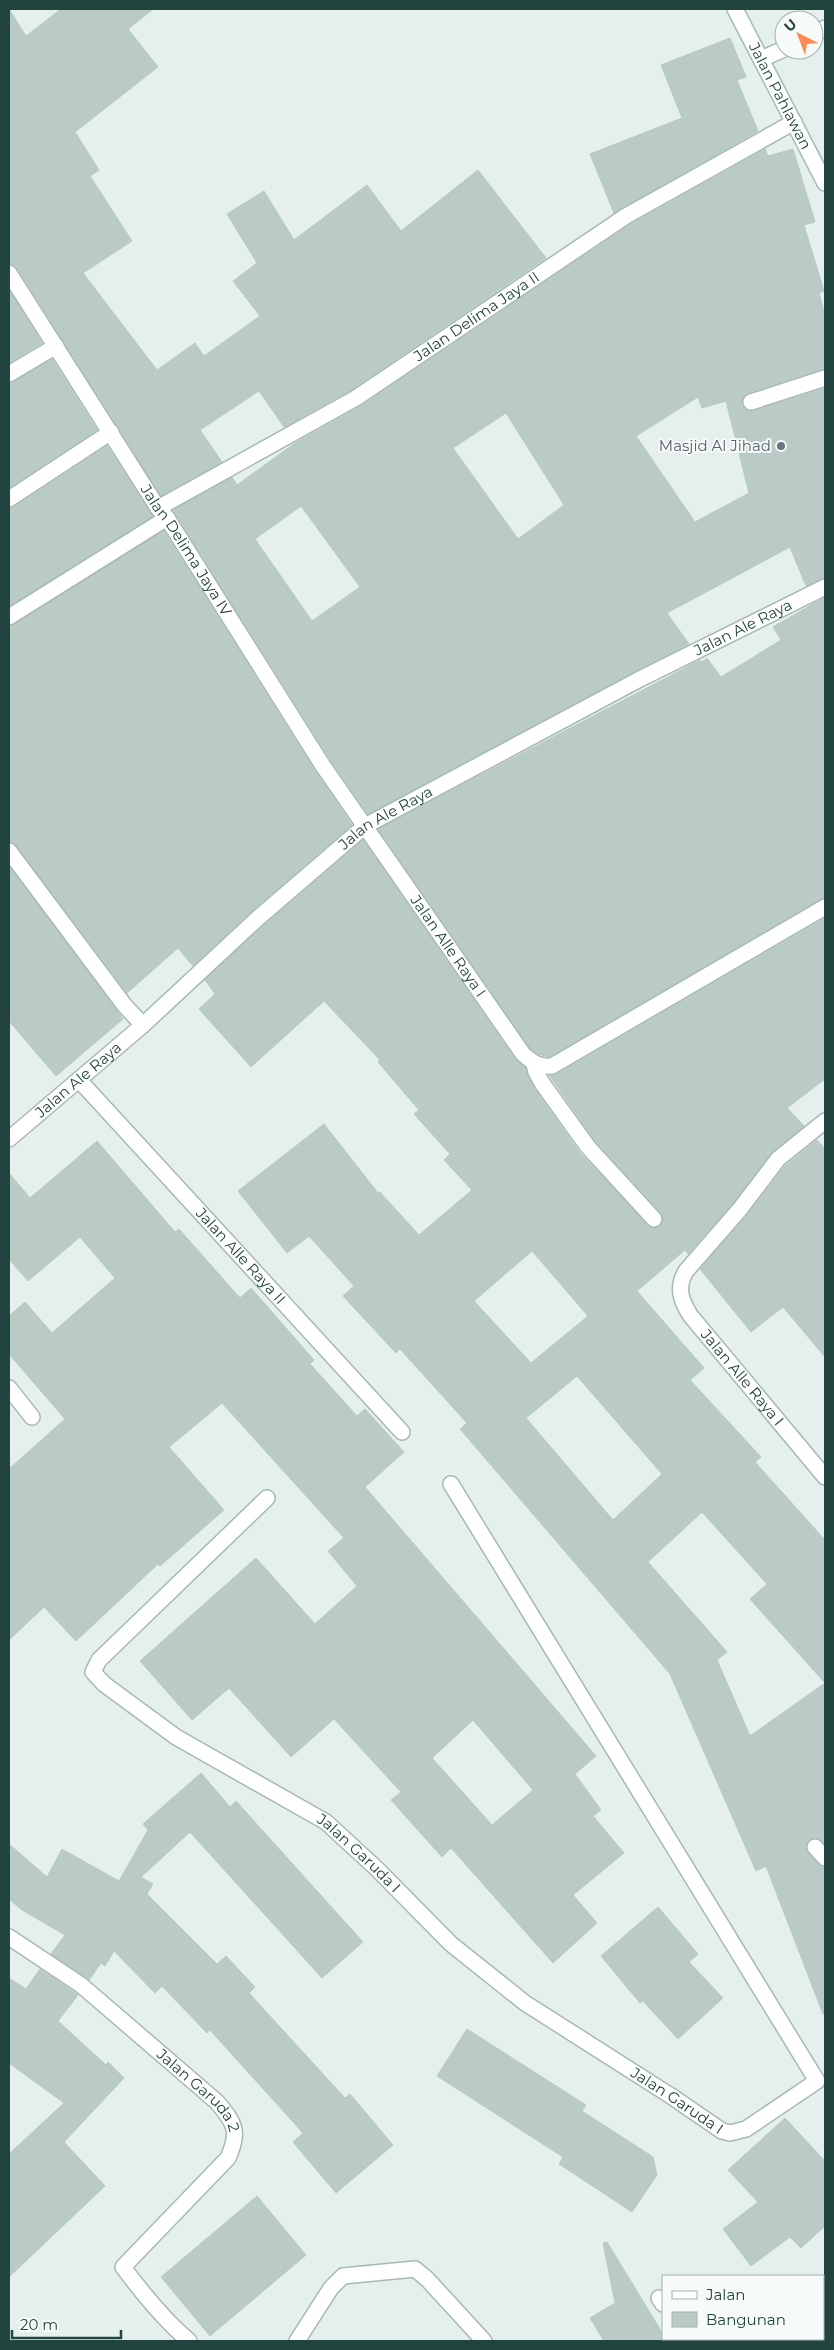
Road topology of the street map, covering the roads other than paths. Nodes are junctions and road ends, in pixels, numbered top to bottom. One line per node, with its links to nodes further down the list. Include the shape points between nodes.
1 (734, 9): 3 (street, Jalan Pahlawan)
2 (774, 53): 3 (street)
3 (761, 59): 4 (street, Jalan Pahlawan)
4 (794, 122): 5 (street, Jalan Pahlawan); 13 (street, Jalan Delima Jaya II, via 626,216 356,398)
5 (825, 183)
6 (9, 273): 7 (street, Jalan Delima Jaya IV)
7 (56, 346): 8 (street); 11 (street, Jalan Delima Jaya IV)
8 (9, 374)
9 (825, 378): 10 (street)
10 (750, 402)
11 (111, 432): 12 (street); 13 (street, Jalan Delima Jaya IV)
12 (9, 499)
13 (163, 513): 15 (street, Jalan Delima Jaya II); 16 (street, Jalan Delima Jaya IV, via 323,766)
14 (825, 587): 16 (street, Jalan Ale Raya, via 638,680)
15 (9, 617)
16 (365, 826): 19 (street, Jalan Ale Raya, via 258,918); 20 (street, Jalan Alle Raya I, via 523,1054)
17 (9, 851): 19 (street, via 125,1006)
18 (825, 907): 20 (street, via 552,1066)
19 (143, 1025): 21 (street, Jalan Ale Raya)
20 (534, 1064): 24 (street, Jalan Alle Raya I, via 542,1083 588,1147)
21 (79, 1080): 23 (street, Jalan Ale Raya); 27 (street, Jalan Alle Raya II)
22 (825, 1121): 28 (street, Jalan Alle Raya I, via 778,1159 686,1271 679,1294 690,1315)
23 (9, 1140)
24 (654, 1219)
25 (9, 1388): 26 (street)
26 (32, 1417)
27 (402, 1432)
28 (825, 1477)
29 (451, 1484): 32 (street, Jalan Garuda I)
30 (267, 1498): 32 (street, Jalan Garuda I, via 98,1660 93,1672 104,1684 176,1737 326,1822 451,1944 526,2003 722,2131 730,2133 746,2129)
31 (9, 1938): 33 (street, Jalan Garuda 2, via 81,1985 217,2102 233,2122 235,2143 228,2158 123,2267 172,2327)
32 (821, 2086)
33 (189, 2341)
34 (297, 2341): 35 (street, via 331,2288 343,2276 415,2269)
35 (484, 2341)

